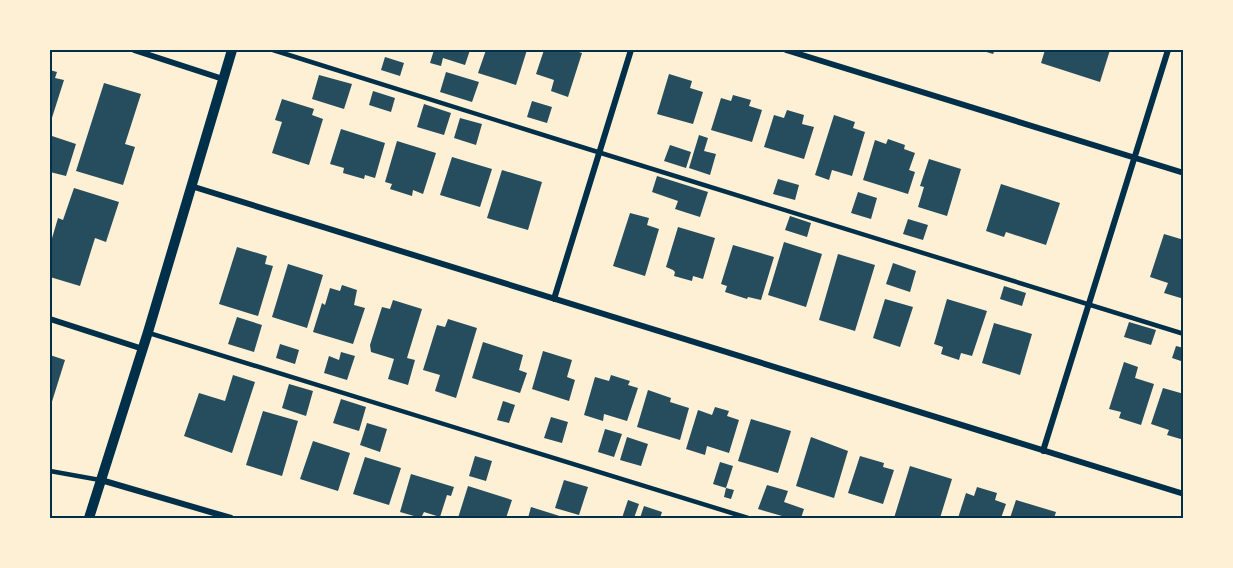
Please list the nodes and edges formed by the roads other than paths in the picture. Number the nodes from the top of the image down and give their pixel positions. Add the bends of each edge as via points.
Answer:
1 (134, 50) edge
2 (232, 50) edge
3 (273, 50) edge
4 (631, 50) edge
5 (786, 50) edge
6 (1168, 50) edge
7 (224, 79) junction
8 (600, 152) junction
9 (1134, 158) junction
10 (1184, 173) edge
11 (191, 186) junction
12 (554, 299) junction
13 (1089, 304) junction
14 (50, 319) edge
15 (148, 332) junction
16 (1184, 334) edge
17 (143, 349) junction
18 (1043, 451) junction
19 (50, 471) edge
20 (101, 480) junction
21 (1184, 494) edge
22 (89, 519) edge
23 (231, 519) edge
24 (748, 519) edge

1 - 7 street
2 - 7 street
3 - 8 lane
4 - 8 street
5 - 9 street
6 - 9 street
7 - 11 street
8 - 12 street
8 - 13 lane
9 - 10 street
9 - 13 street
11 - 12 street
11 - 15 street
12 - 18 street
13 - 16 lane
13 - 18 street
14 - 17 street
15 - 17 street
15 - 24 lane
17 - 20 street
18 - 21 street
19 - 20 lane
20 - 22 street
20 - 23 street

